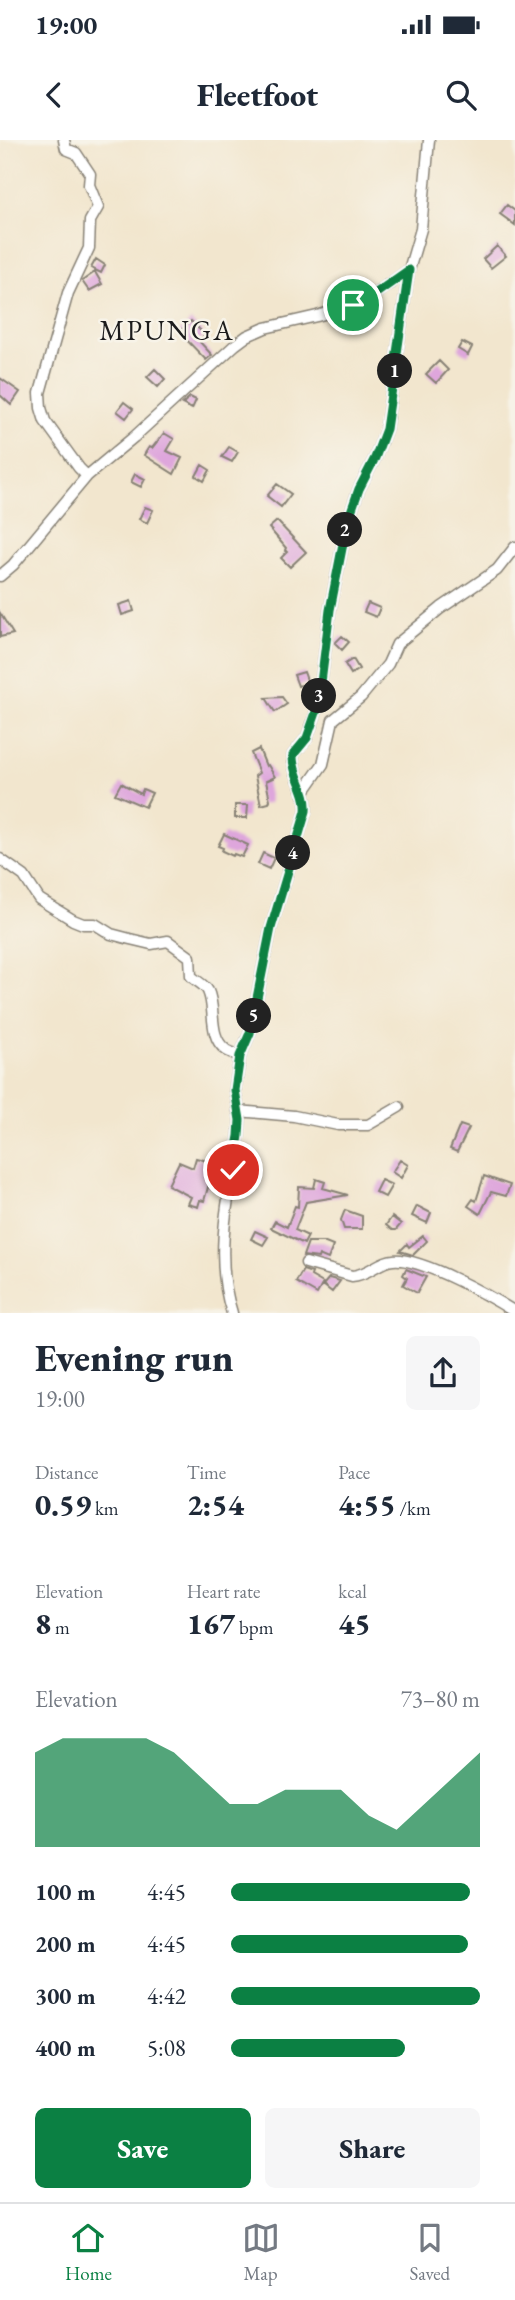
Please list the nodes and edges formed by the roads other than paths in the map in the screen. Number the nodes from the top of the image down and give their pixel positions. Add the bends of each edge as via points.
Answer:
1 (64, 140) edge
2 (429, 140) edge
3 (409, 270) junction
4 (88, 476) junction
5 (515, 547) edge
6 (0, 576) edge
7 (304, 791) junction
8 (0, 859) edge
9 (240, 1056) junction
10 (399, 1108) dead end
11 (238, 1111) junction
12 (306, 1263) dead end
13 (515, 1312) edge
14 (232, 1313) edge

1 - 4 street via 66,149 76,153 90,174 89,185 98,207 90,221 89,248 61,314 40,393 41,408 50,429
2 - 3 street via 421,229
3 - 4 street via 353,305 247,336
3 - 7 street via 386,429 347,523 318,707 307,738 293,755
4 - 6 street
5 - 7 street via 497,570 397,645 361,697 333,720 323,764
7 - 9 street via 306,811 268,939 250,1033
8 - 9 street via 24,876 39,899 73,920 130,939 168,941 190,957 191,976 207,989 219,1040 224,1049
9 - 11 street via 235,1090
10 - 11 street via 368,1125
11 - 14 street via 239,1136 223,1229
12 - 13 street via 352,1276 401,1261 434,1269

